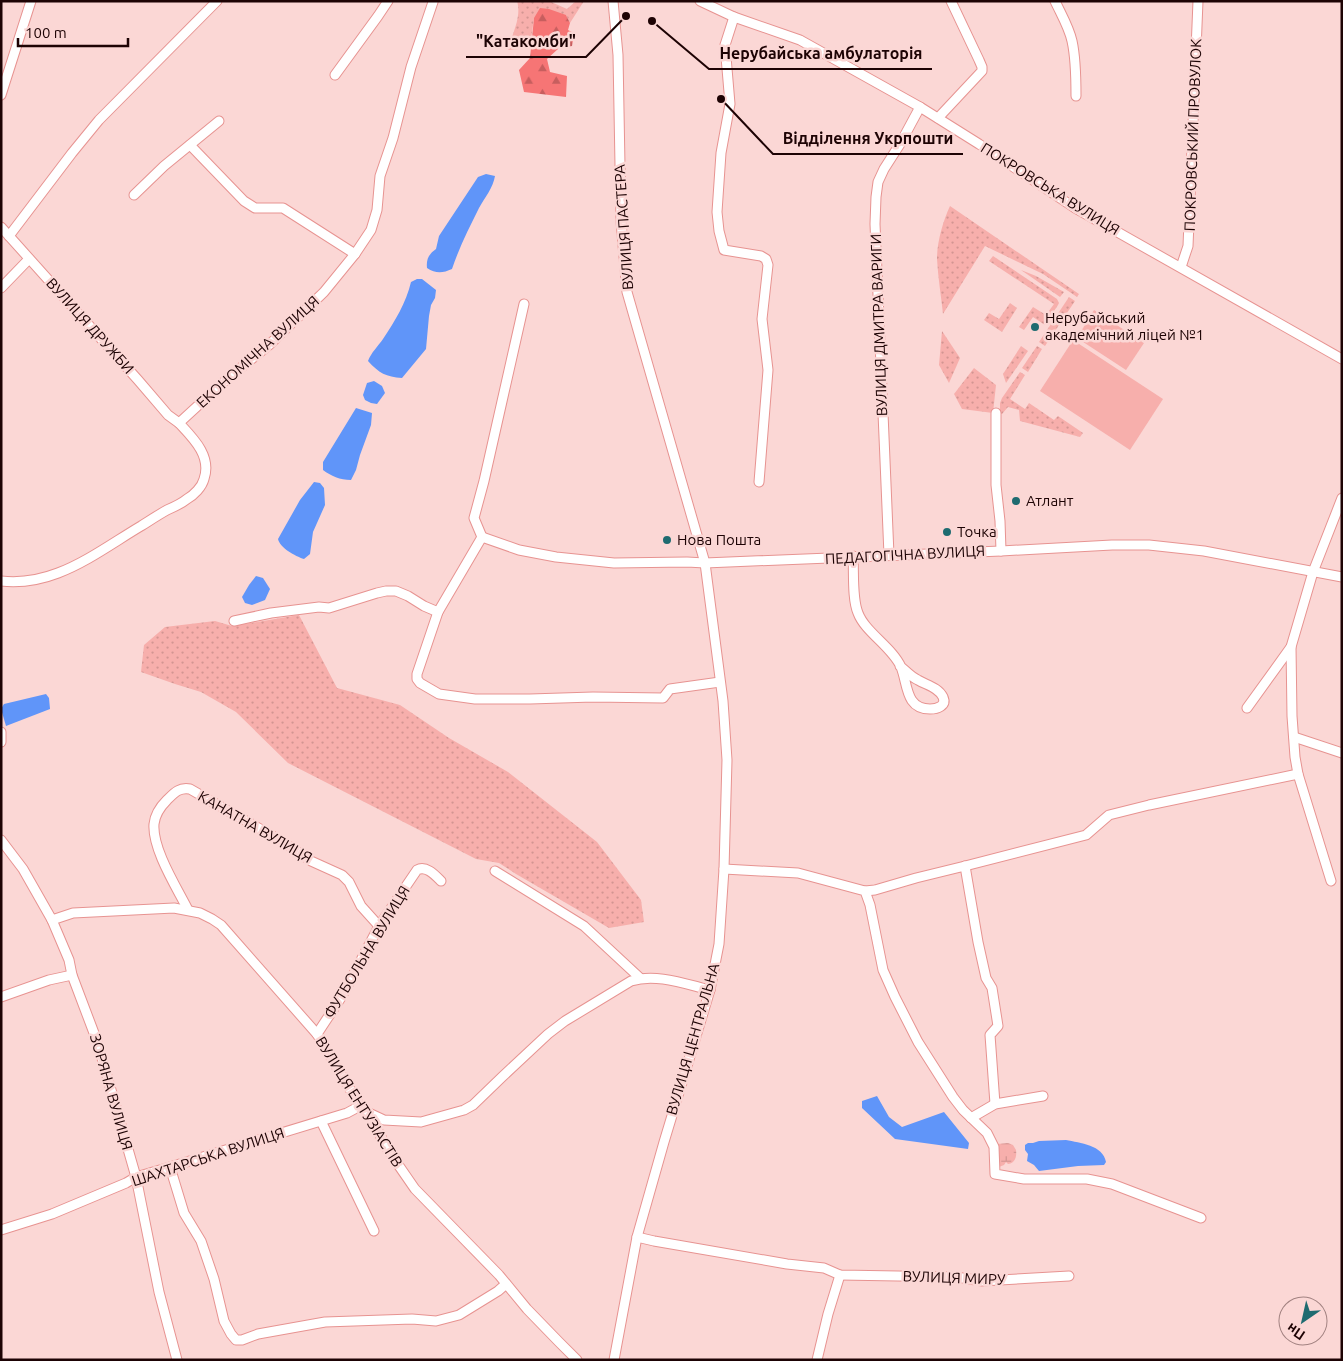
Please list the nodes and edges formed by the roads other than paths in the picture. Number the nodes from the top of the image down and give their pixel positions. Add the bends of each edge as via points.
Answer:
1 (31, 1) edge
2 (218, 1) edge
3 (388, 1) edge
4 (613, 1) edge
5 (700, 1) edge
6 (951, 1) edge
7 (1055, 1) edge
8 (1198, 1) edge
9 (433, 2) edge
10 (734, 17) junction
11 (335, 74) dead end
12 (1, 95) edge
13 (1076, 96) dead end
14 (920, 107) junction
15 (938, 118) junction
16 (219, 121) dead end
17 (190, 145) junction
18 (134, 195) dead end
19 (1, 227) edge
20 (9, 236) junction
21 (355, 254) junction
22 (29, 259) junction
23 (1181, 267) junction
24 (1, 288) edge
25 (524, 304) dead end
26 (1342, 359) edge
27 (996, 413) dead end
28 (179, 423) junction
29 (759, 482) dead end
30 (1342, 498) edge
31 (482, 537) junction
32 (1001, 551) junction
33 (889, 555) junction
34 (853, 556) junction
35 (704, 563) junction
36 (1313, 572) junction
37 (1342, 577) edge
38 (1, 581) edge
39 (438, 612) junction
40 (234, 621) dead end
41 (1291, 647) junction
42 (900, 666) junction
43 (720, 682) junction
44 (1247, 708) dead end
45 (1, 732) edge
46 (1294, 738) junction
47 (1, 742) edge
48 (1342, 753) edge
49 (1298, 774) junction
50 (1, 840) edge
51 (965, 866) junction
52 (724, 869) junction
53 (495, 871) dead end
54 (441, 881) dead end
55 (1331, 881) dead end
56 (865, 891) junction
57 (188, 910) junction
58 (52, 920) junction
59 (379, 926) junction
60 (72, 975) junction
61 (640, 978) junction
62 (710, 990) junction
63 (1, 997) edge
64 (317, 1034) junction
65 (1043, 1096) dead end
66 (995, 1104) junction
67 (360, 1106) junction
68 (369, 1114) junction
69 (971, 1118) junction
70 (321, 1121) junction
71 (170, 1168) junction
72 (136, 1177) junction
73 (1202, 1218) dead end
74 (1, 1230) edge
75 (374, 1231) dead end
76 (638, 1237) junction
77 (840, 1275) junction
78 (1069, 1276) dead end
79 (506, 1284) junction
80 (177, 1360) edge
81 (577, 1360) edge
82 (614, 1360) edge
83 (817, 1360) edge

1 - 12 street
2 - 20 street via 99,120
3 - 11 street
4 - 35 street, ВУЛИЦЯ ПАСТЕРА via 618,54 621,221 627,292
5 - 10 street, ПОКРОВСЬКА ВУЛИЦЯ
6 - 15 street via 980,60 982,71
7 - 13 street via 1072,40
8 - 23 street, ПОКРОВСЬКИЙ ПРОВУЛОК via 1188,246
9 - 21 street, ЕКОНОМІЧНА ВУЛИЦЯ via 380,176 377,210 371,230
10 - 14 street, ПОКРОВСЬКА ВУЛИЦЯ via 800,40
10 - 29 street via 725,46 730,104 721,153 716,212 724,250 761,256 768,264 762,319 768,370
14 - 15 street, ПОКРОВСЬКА ВУЛИЦЯ
14 - 33 street, ВУЛИЦЯ ДМИТРА ВАРИГИ via 884,169 876,197
15 - 23 street, ПОКРОВСЬКА ВУЛИЦЯ via 1075,208
16 - 17 street
17 - 18 street
17 - 21 street via 244,201 255,208 283,208
19 - 20 street, ВУЛИЦЯ ДРУЖБИ
20 - 22 street, ВУЛИЦЯ ДРУЖБИ
21 - 28 street, ЕКОНОМІЧНА ВУЛИЦЯ via 296,320
22 - 24 street
22 - 28 street, ВУЛИЦЯ ДРУЖБИ via 168,415
23 - 26 street, ПОКРОВСЬКА ВУЛИЦЯ
25 - 31 street via 474,518
27 - 32 street via 996,485
28 - 38 street via 201,448 205,459 204,482 187,500 82,562 57,573 29,581
30 - 36 street
31 - 35 street, ПЕДАГОГІЧНА ВУЛИЦЯ via 519,550 556,557 614,563
31 - 39 street
32 - 33 street, ПЕДАГОГІЧНА ВУЛИЦЯ
32 - 36 street, ПЕДАГОГІЧНА ВУЛИЦЯ via 1149,545 1204,551
33 - 34 street, ПЕДАГОГІЧНА ВУЛИЦЯ
34 - 35 street, ПЕДАГОГІЧНА ВУЛИЦЯ
34 - 42 street via 857,612
35 - 43 street, ВУЛИЦЯ ЦЕНТРАЛЬНА
36 - 37 street, ПЕДАГОГІЧНА ВУЛИЦЯ
36 - 41 street
39 - 40 street via 396,591 386,591 329,608 271,613
39 - 43 street via 417,679 439,694 475,699 663,698 670,689
41 - 44 street
41 - 46 street
42 - 42 street via 913,703 924,709 940,708 944,704 936,689 918,681
43 - 52 street, ВУЛИЦЯ ЦЕНТРАЛЬНА via 727,760
45 - 47 street
46 - 48 street
46 - 49 street
49 - 51 street via 1109,815 1086,835
49 - 55 street
50 - 58 street, ЗОРЯНА ВУЛИЦЯ
51 - 56 street
51 - 66 street via 978,942 986,978 992,988 998,1026 990,1035
52 - 56 street via 798,874
52 - 62 street, ВУЛИЦЯ ЦЕНТРАЛЬНА via 719,944
53 - 61 street via 584,926
54 - 59 street, ФУТБОЛЬНА ВУЛИЦЯ via 424,869 417,870
56 - 69 street via 883,970 895,997 952,1097
57 - 58 street, ВУЛИЦЯ ЕНТУЗІАСТІВ via 73,913
57 - 59 street, КАНАТНА ВУЛИЦЯ via 168,872 157,844 154,824 160,808 183,788 342,874 361,906
57 - 64 street, ВУЛИЦЯ ЕНТУЗІАСТІВ via 221,925
58 - 60 street, ЗОРЯНА ВУЛИЦЯ
59 - 64 street, ФУТБОЛЬНА ВУЛИЦЯ via 342,996
60 - 63 street
60 - 72 street, ЗОРЯНА ВУЛИЦЯ via 97,1041
61 - 62 street via 660,978
61 - 68 street via 617,988 548,1034 464,1110 421,1122 384,1120
62 - 76 street, ВУЛИЦЯ ЦЕНТРАЛЬНА
64 - 67 street, ВУЛИЦЯ ЕНТУЗІАСТІВ
65 - 66 street
66 - 69 street
67 - 68 street, ВУЛИЦЯ ЕНТУЗІАСТІВ
67 - 70 street, ШАХТАРСЬКА ВУЛИЦЯ
68 - 79 street, ВУЛИЦЯ ЕНТУЗІАСТІВ via 386,1148 415,1189
69 - 73 street via 987,1133 994,1147 995,1174 1024,1179 1087,1179 1112,1184
70 - 71 street, ШАХТАРСЬКА ВУЛИЦЯ
70 - 75 street
71 - 72 street, ШАХТАРСЬКА ВУЛИЦЯ
71 - 79 street via 184,1213 201,1241 224,1320 236,1340 325,1322 436,1321 458,1315
72 - 74 street, ШАХТАРСЬКА ВУЛИЦЯ via 52,1214
72 - 80 street, ЗОРЯНА ВУЛИЦЯ via 159,1292
76 - 77 street, ВУЛИЦЯ МИРУ via 824,1268
76 - 82 street, ВУЛИЦЯ ЦЕНТРАЛЬНА
77 - 78 street, ВУЛИЦЯ МИРУ via 956,1277 982,1282
77 - 83 street
79 - 81 street, ВУЛИЦЯ ЕНТУЗІАСТІВ

